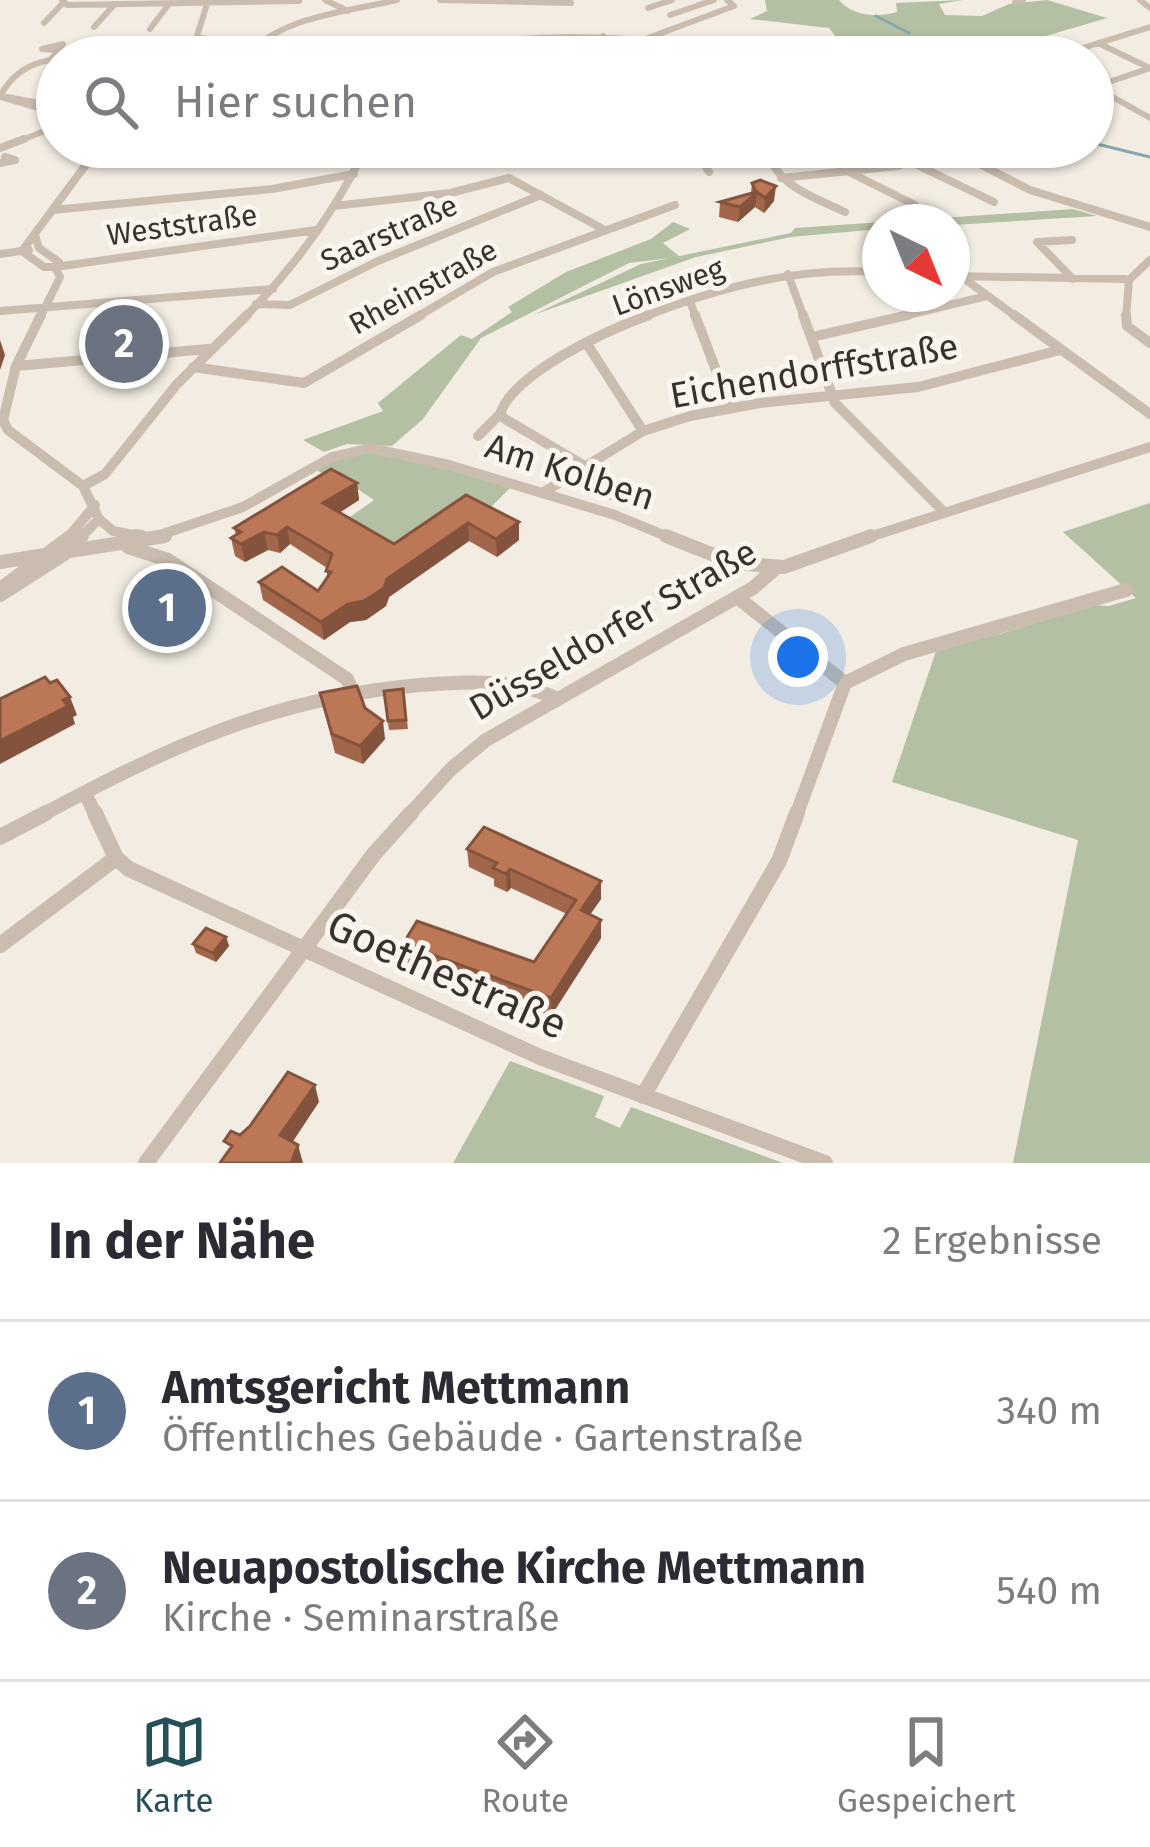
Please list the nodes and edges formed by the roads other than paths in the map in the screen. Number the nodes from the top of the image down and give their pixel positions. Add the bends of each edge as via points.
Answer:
1 (325, 0) edge
2 (397, 0) edge
3 (440, 0) edge
4 (714, 0) edge
5 (727, 0) edge
6 (1141, 0) edge
7 (299, 1) edge
8 (666, 1) edge
9 (62, 2) edge
10 (207, 2) edge
11 (571, 3) edge
12 (169, 4) junction
13 (114, 5) junction
14 (510, 5) edge
15 (648, 8) dead end
16 (1150, 8) edge
17 (349, 12) junction
18 (670, 14) dead end
19 (44, 23) dead end
20 (94, 27) dead end
21 (1147, 28) edge
22 (150, 29) dead end
23 (197, 36) edge
24 (269, 36) edge
25 (656, 36) edge
26 (1114, 37) edge
27 (1114, 53) edge
28 (36, 64) edge
29 (1147, 73) edge
30 (1114, 82) edge
31 (3, 97) edge
32 (1114, 98) edge
33 (36, 102) edge
34 (36, 107) edge
35 (1149, 117) edge
36 (36, 138) edge
37 (1, 157) edge
38 (84, 168) edge
39 (357, 168) edge
40 (707, 168) edge
41 (772, 168) edge
42 (881, 168) edge
43 (923, 168) edge
44 (984, 168) edge
45 (709, 172) dead end
46 (848, 172) junction
47 (354, 174) junction
48 (781, 178) junction
49 (541, 195) junction
50 (994, 202) dead end
51 (913, 204) edge
52 (675, 205) dead end
53 (334, 206) junction
54 (52, 211) junction
55 (845, 212) dead end
56 (1150, 227) edge
57 (603, 229) junction
58 (316, 230) junction
59 (35, 235) junction
60 (1072, 240) dead end
61 (39, 248) junction
62 (22, 251) junction
63 (0, 254) edge
64 (1150, 260) edge
65 (56, 267) junction
66 (862, 272) edge
67 (788, 274) junction
68 (970, 277) edge
69 (1072, 279) junction
70 (1125, 279) junction
71 (970, 285) edge
72 (273, 289) junction
73 (987, 296) junction
74 (691, 301) junction
75 (256, 304) junction
76 (45, 307) junction
77 (0, 310) edge
78 (812, 337) junction
79 (1150, 343) edge
80 (587, 344) junction
81 (210, 349) junction
82 (1060, 350) junction
83 (16, 365) junction
84 (193, 367) junction
85 (832, 395) junction
86 (730, 407) junction
87 (500, 414) junction
88 (1150, 414) edge
89 (4, 430) edge
90 (644, 431) junction
91 (478, 436) dead end
92 (1150, 447) edge
93 (585, 466) junction
94 (83, 485) junction
95 (544, 492) junction
96 (95, 505) junction
97 (942, 510) junction
98 (99, 519) junction
99 (159, 538) junction
100 (121, 546) junction
101 (64, 554) junction
102 (38, 558) junction
103 (168, 560) junction
104 (0, 562) edge
105 (776, 568) junction
106 (1126, 590) dead end
107 (0, 592) edge
108 (737, 597) junction
109 (844, 683) junction
110 (354, 694) junction
111 (556, 698) junction
112 (85, 793) junction
113 (0, 837) edge
114 (116, 858) junction
115 (0, 945) edge
116 (302, 951) junction
117 (643, 1096) junction
118 (146, 1163) edge
119 (825, 1163) edge

1 - 17 street
2 - 17 street
3 - 14 street
4 - 18 street
5 - 25 street via 734,6
6 - 16 street
7 - 10 street
8 - 15 street
9 - 13 street
9 - 19 street
10 - 12 street
10 - 23 street
11 - 14 street
12 - 13 street
12 - 22 street
13 - 20 street
17 - 24 street
21 - 26 street
27 - 29 street
28 - 31 street via 4,86
29 - 30 street
31 - 33 street
31 - 34 street
32 - 35 street
36 - 37 street
38 - 54 street
39 - 47 street
40 - 45 street
41 - 48 street
42 - 46 street
43 - 50 street
44 - 56 street
46 - 48 street
46 - 51 street
47 - 53 street
47 - 54 street
48 - 55 street
49 - 53 street via 509,178
49 - 57 street
49 - 75 street, Saarstraße via 290,305
52 - 57 street, Rheinstraße
53 - 58 street
54 - 59 street
57 - 84 street, Rheinstraße via 445,296 310,381
58 - 65 street, Weststraße
58 - 72 street
59 - 61 street
59 - 62 street
60 - 69 street via 1037,242
61 - 62 street
61 - 65 street
62 - 63 street
62 - 65 street
64 - 70 street
65 - 76 street via 60,277
66 - 67 street, Lönsweg
67 - 74 street, Lönsweg
67 - 78 street
68 - 69 street
69 - 70 street
70 - 79 street via 1126,324
71 - 73 street
72 - 75 street
72 - 76 street
73 - 78 street
73 - 82 street
74 - 80 street, Lönsweg
74 - 86 street
75 - 81 street
76 - 77 street
76 - 83 street
78 - 85 street
80 - 87 street, Lönsweg via 509,396
80 - 90 street
81 - 83 street
81 - 84 street
82 - 85 street, Eichendorffstraße via 918,387
82 - 88 street
83 - 89 street
84 - 94 street via 105,474
85 - 86 street, Eichendorffstraße
85 - 97 street
86 - 90 street, Eichendorffstraße
87 - 91 street, Lönsweg
87 - 93 street
89 - 94 street
90 - 93 street, Eichendorffstraße
92 - 97 street, Düsseldorfer Straße
93 - 95 street
94 - 96 street
95 - 99 street, Am Kolben via 394,451 341,453 243,507
95 - 105 street, Am Kolben via 721,559
96 - 98 street
96 - 102 street via 78,530
97 - 105 street, Düsseldorfer Straße
98 - 99 street via 117,533
98 - 101 street
99 - 100 street
99 - 103 street
100 - 101 street
100 - 103 street
101 - 102 street
101 - 107 street
102 - 104 street
102 - 107 street
103 - 110 street via 347,679
105 - 108 street, Düsseldorfer Straße
106 - 109 street via 935,641
108 - 109 street
108 - 111 street, Düsseldorfer Straße
109 - 117 street via 779,860
110 - 111 street via 455,681 527,684
110 - 112 street via 237,722
111 - 116 street, Düsseldorfer Straße via 452,769 374,854
112 - 113 street
112 - 114 street
114 - 115 street
114 - 116 street, Goethestraße
116 - 117 street, Goethestraße
116 - 118 street, Düsseldorfer Straße
117 - 119 street, Goethestraße

